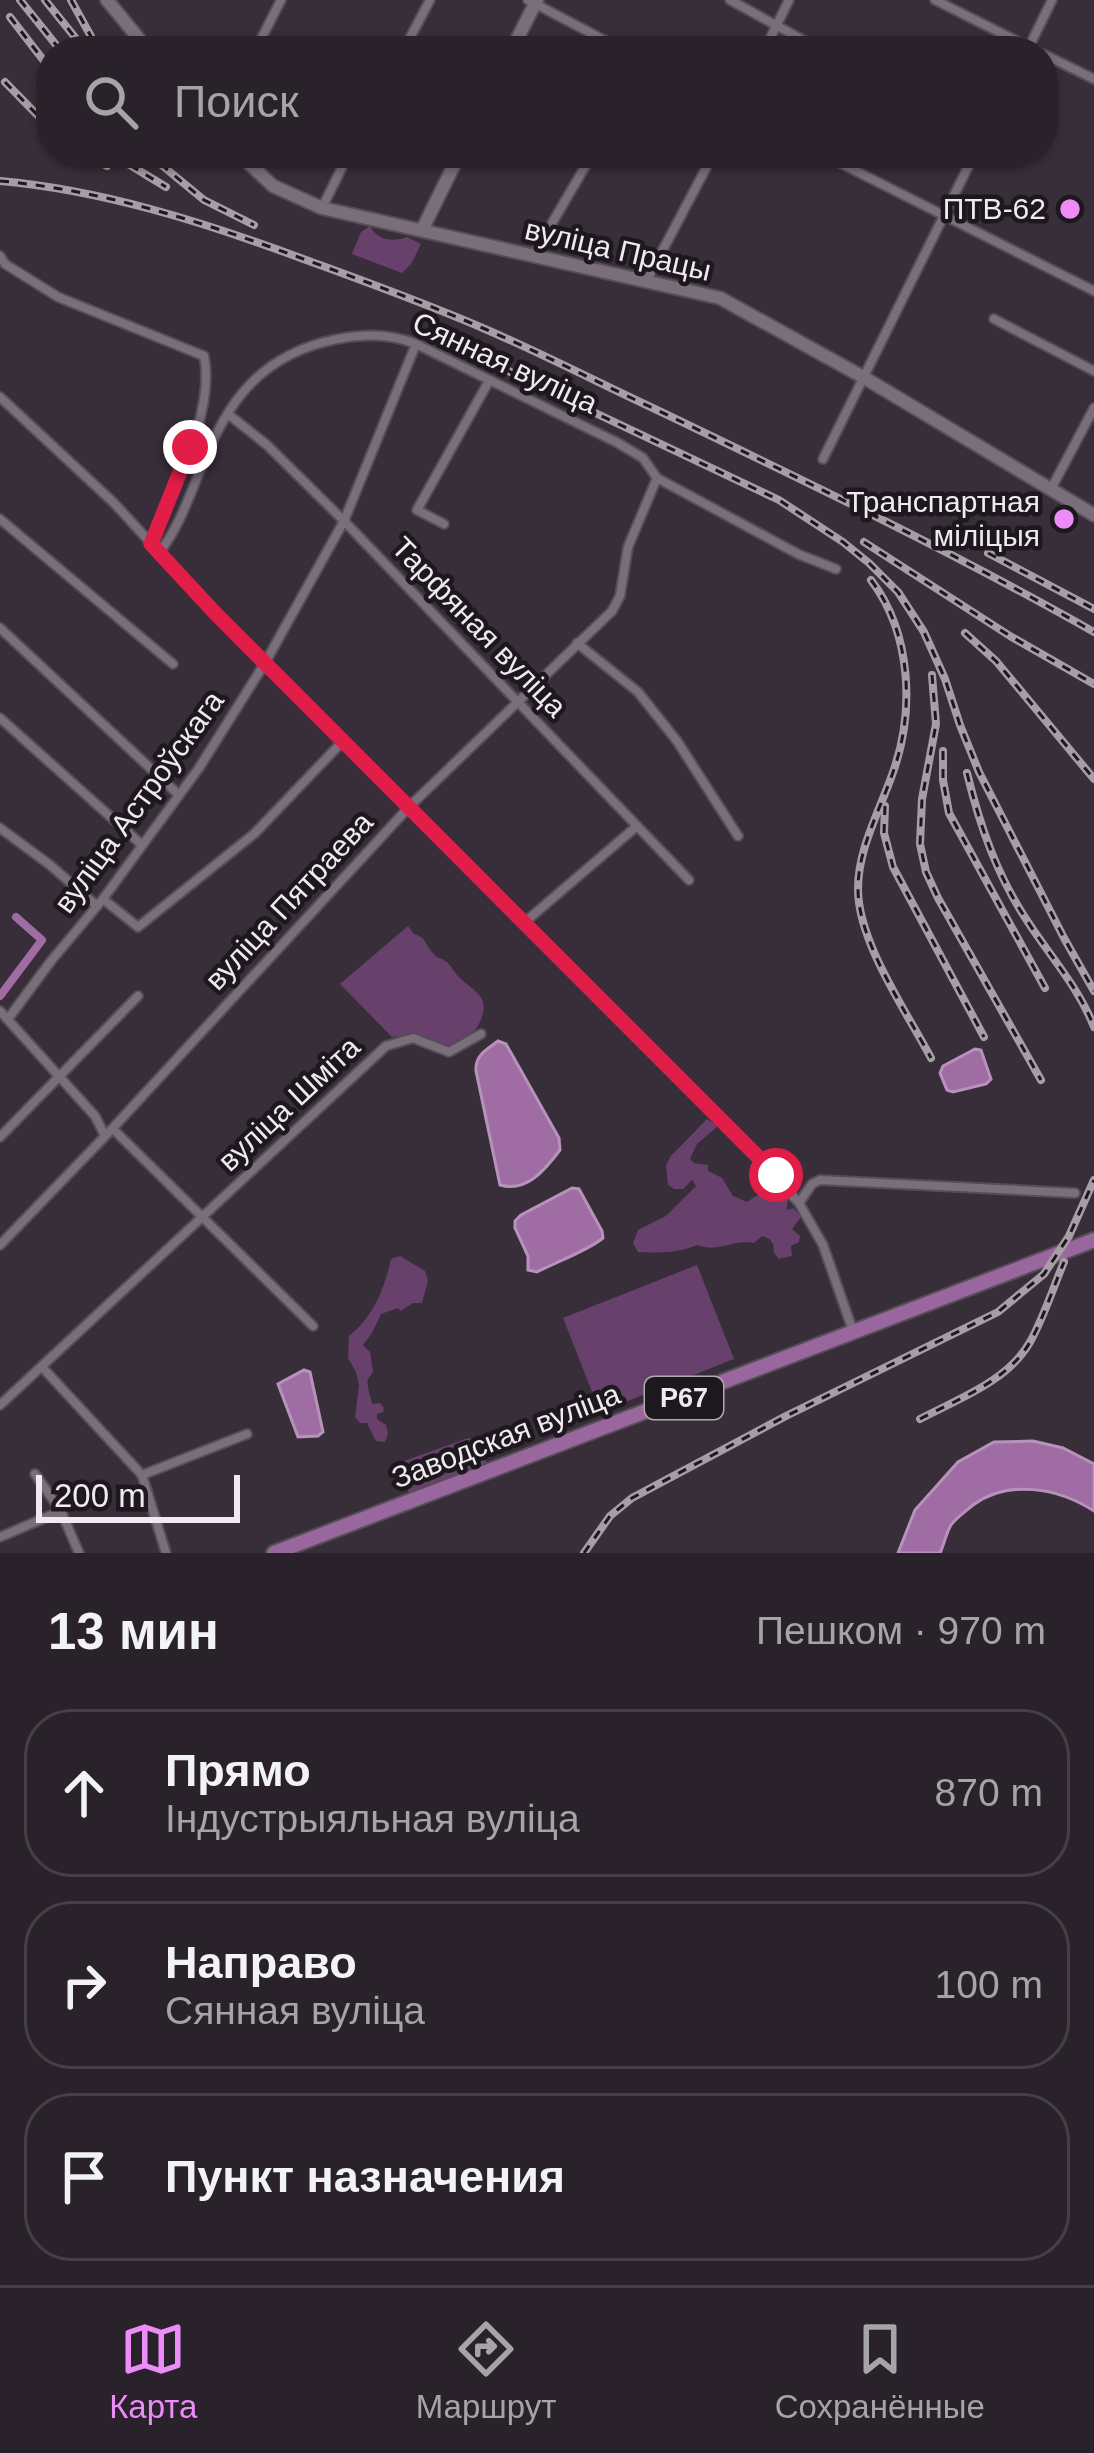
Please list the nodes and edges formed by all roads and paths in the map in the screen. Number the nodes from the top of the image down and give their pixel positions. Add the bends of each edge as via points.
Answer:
1 (106, 0) edge
2 (280, 0) edge
3 (430, 0) edge
4 (730, 0) edge
5 (789, 0) edge
6 (935, 0) edge
7 (1052, 0) edge
8 (533, 1) edge
9 (776, 26) junction
10 (136, 36) edge
11 (262, 36) edge
12 (411, 36) edge
13 (518, 36) edge
14 (597, 36) edge
15 (771, 36) edge
16 (795, 36) edge
17 (1005, 36) edge
18 (1039, 36) edge
19 (1058, 62) edge
20 (1094, 79) edge
21 (254, 168) edge
22 (342, 168) edge
23 (453, 168) edge
24 (584, 168) edge
25 (706, 168) edge
26 (849, 168) edge
27 (968, 168) edge
28 (322, 208) junction
29 (943, 217) junction
30 (422, 230) junction
31 (534, 254) junction
32 (3, 260) edge
33 (0, 279) edge
34 (647, 280) junction
35 (1094, 290) edge
36 (994, 319) dead end
37 (416, 344) junction
38 (1094, 371) edge
39 (863, 377) junction
40 (489, 381) junction
41 (0, 397) edge
42 (1094, 408) edge
43 (228, 414) junction
44 (824, 459) dead end
45 (657, 478) junction
46 (1051, 489) junction
47 (1094, 515) edge
48 (0, 519) edge
49 (344, 521) junction
50 (444, 524) dead end
51 (151, 544) junction
52 (159, 553) junction
53 (836, 569) dead end
54 (0, 628) edge
55 (577, 643) junction
56 (265, 663) junction
57 (173, 664) dead end
58 (517, 701) junction
59 (0, 718) edge
60 (343, 741) junction
61 (179, 795) junction
62 (409, 807) junction
63 (637, 826) junction
64 (0, 828) edge
65 (738, 836) dead end
66 (142, 844) junction
67 (689, 880) dead end
68 (100, 903) junction
69 (525, 922) junction
70 (138, 996) dead end
71 (4, 1015) edge
72 (481, 1034) dead end
73 (59, 1077) junction
74 (109, 1132) junction
75 (0, 1137) edge
76 (1075, 1193) dead end
77 (799, 1203) junction
78 (201, 1218) junction
79 (1094, 1240) edge
80 (0, 1245) edge
81 (313, 1326) dead end
82 (854, 1333) junction
83 (42, 1367) junction
84 (0, 1405) edge
85 (247, 1434) dead end
86 (35, 1474) dead end
87 (142, 1474) junction
88 (61, 1511) junction
89 (0, 1537) edge
90 (79, 1553) edge
91 (166, 1553) edge
92 (274, 1553) edge

1 - 10 main road
2 - 11 street
3 - 12 street
4 - 9 street
5 - 9 street
6 - 17 street
7 - 18 street
8 - 13 main road
8 - 14 street
9 - 15 street
9 - 16 street
19 - 20 street
21 - 28 main road, вуліца Працы
22 - 28 street
23 - 30 main road
24 - 31 street
25 - 34 street
26 - 29 street
27 - 29 street
28 - 30 main road, вуліца Працы
29 - 35 street
29 - 39 street
30 - 31 main road, вуліца Працы
31 - 34 main road, вуліца Працы
32 - 33 street
32 - 51 street via 58,298 204,356 205,398
34 - 39 main road, вуліца Працы via 720,298
36 - 38 street
37 - 40 street, Сянная вуліца
37 - 43 street, Сянная вуліца via 359,336 301,350 261,371
37 - 49 street, вуліца Астроўскага
39 - 44 street
39 - 46 main road, вуліца Працы
40 - 45 street, Сянная вуліца via 618,442
40 - 50 street via 417,510
41 - 51 street
42 - 46 street
43 - 49 street, Тарфяная вуліца
43 - 52 street, Сянная вуліца
45 - 53 street, Сянная вуліца
45 - 55 street, вуліца Пятраева via 628,547 620,596
46 - 47 main road, вуліца Працы
48 - 57 street
49 - 56 street, вуліца Астроўскага
49 - 58 street, Тарфяная вуліца
51 - 52 street
52 - 56 street
54 - 61 street
55 - 58 street, вуліца Пятраева
55 - 65 street via 638,692
56 - 60 street
56 - 61 street, вуліца Астроўскага
58 - 62 street, вуліца Пятраева
58 - 63 street, Тарфяная вуліца
59 - 66 street
60 - 62 street
60 - 68 street via 255,833 138,927
61 - 66 street, вуліца Астроўскага
62 - 69 street
62 - 74 street, вуліца Пятраева
63 - 67 street, Тарфяная вуліца
63 - 69 street
64 - 68 street
66 - 68 street, вуліца Астроўскага
68 - 71 street, вуліца Астроўскага
69 - 77 street
70 - 73 street
71 - 73 street
72 - 78 street, вуліца Шміта via 449,1052 413,1038 386,1046
73 - 74 street
73 - 75 street
74 - 78 street
74 - 80 street, вуліца Пятраева
76 - 77 street via 820,1180
77 - 82 street
78 - 81 street
78 - 83 street, вуліца Шміта
79 - 82 main road, Заводская вуліца / Р67
82 - 92 main road, Заводская вуліца / Р67
83 - 84 street, вуліца Шміта
83 - 87 street
85 - 87 street
86 - 88 street
87 - 91 street
88 - 89 street
88 - 90 street

